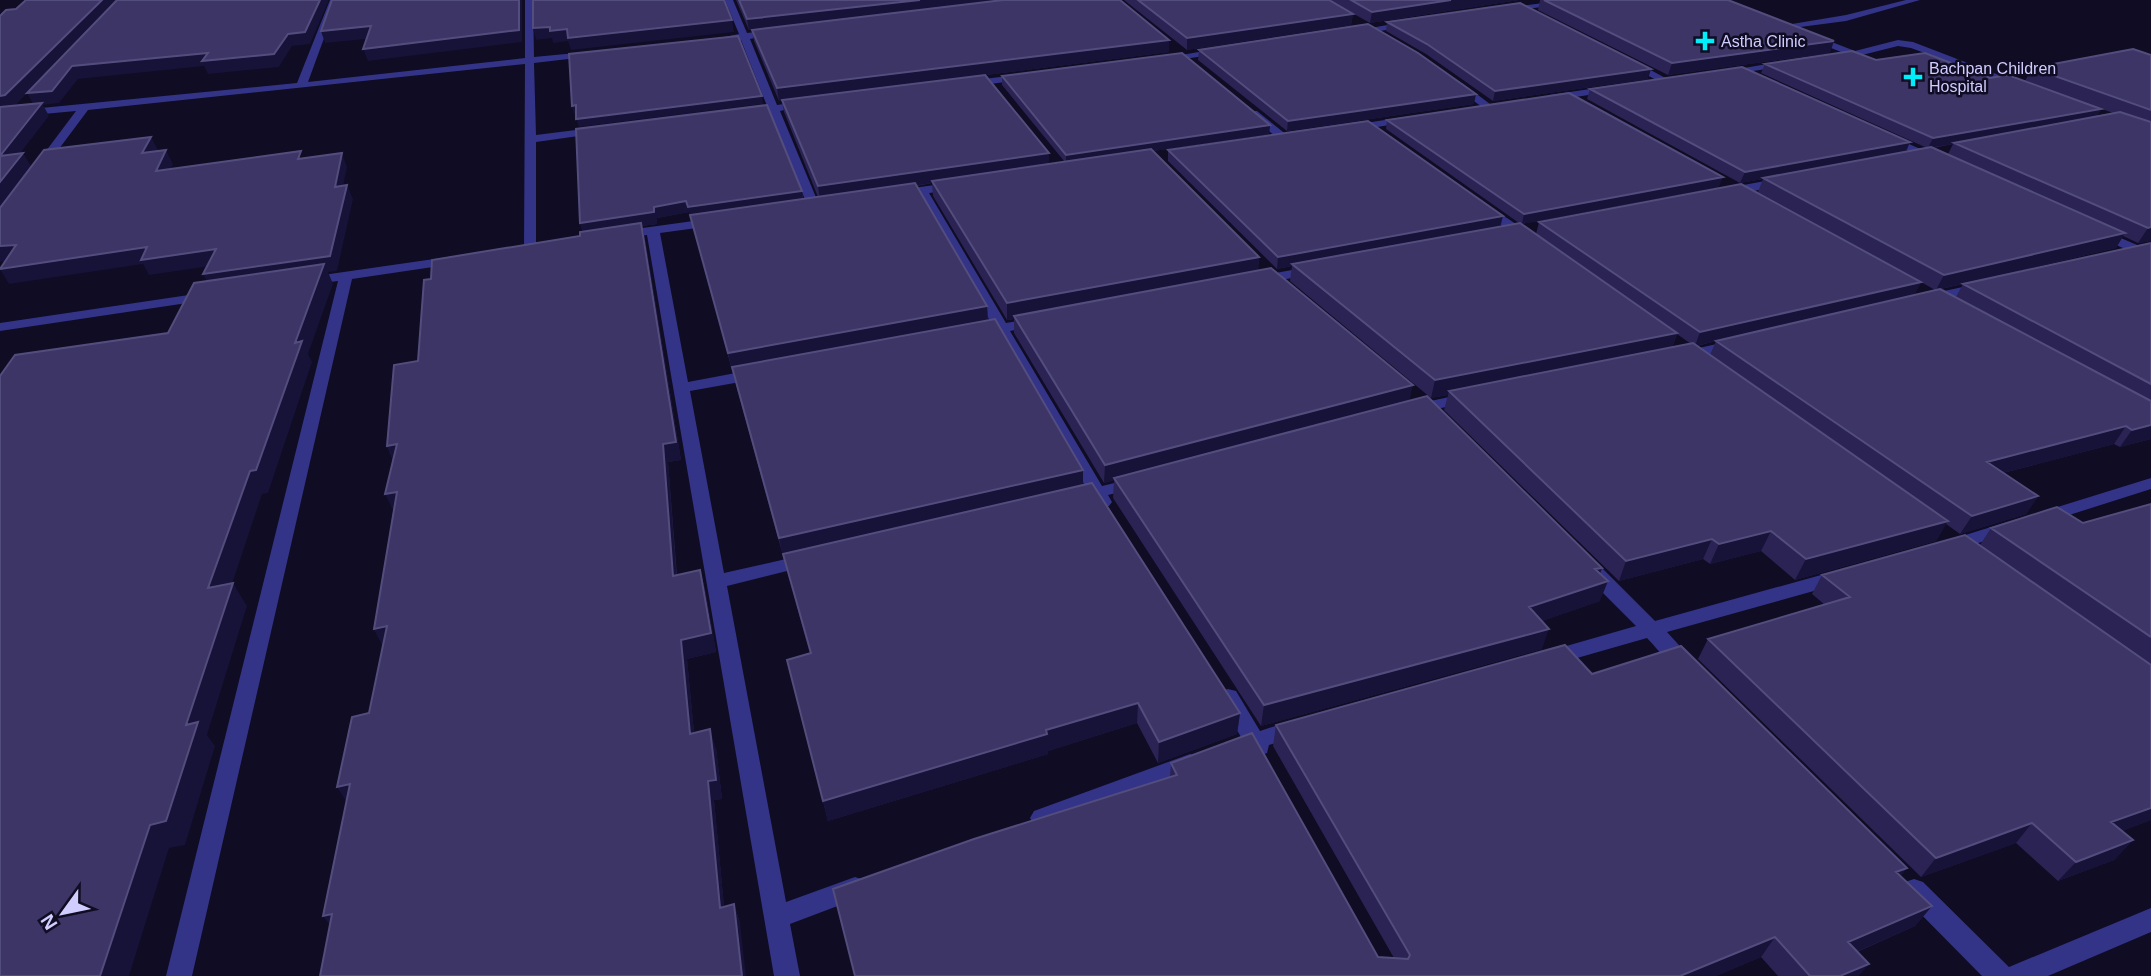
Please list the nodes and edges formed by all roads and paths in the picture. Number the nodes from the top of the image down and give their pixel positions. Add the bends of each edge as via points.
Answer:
1 (334, 0) edge
2 (729, 0) edge
3 (1507, 0) edge
4 (1593, 0) edge
5 (1916, 0) edge
6 (532, 1) edge
7 (1519, 6) junction
8 (1493, 10) edge
9 (1351, 18) edge
10 (1544, 19) edge
11 (1426, 21) edge
12 (1774, 22) edge
13 (1785, 26) junction
14 (1373, 29) junction
15 (784, 32) edge
16 (1346, 33) edge
17 (744, 36) junction
18 (704, 41) edge
19 (1392, 41) edge
20 (1174, 48) edge
21 (1238, 49) edge
22 (610, 51) edge
23 (1854, 54) junction
24 (1184, 56) junction
25 (1617, 56) edge
26 (1828, 57) edge
27 (530, 60) junction
28 (1156, 60) edge
29 (1803, 61) edge
30 (1194, 64) edge
31 (1739, 70) junction
32 (1715, 74) edge
33 (1444, 75) edge
34 (1031, 76) edge
35 (990, 81) junction
36 (1764, 82) edge
37 (963, 84) edge
38 (301, 86) junction
39 (2025, 87) edge
40 (998, 91) edge
41 (1567, 96) junction
42 (1541, 100) edge
43 (27, 103) edge
44 (814, 103) edge
45 (1244, 105) edge
46 (1489, 107) edge
47 (84, 108) junction
48 (773, 108) junction
49 (1592, 109) edge
50 (18, 112) junction
51 (733, 113) edge
52 (0, 115) edge
53 (1422, 117) edge
54 (1369, 125) junction
55 (611, 129) edge
56 (1333, 130) edge
57 (1876, 132) edge
58 (1283, 138) edge
59 (530, 139) junction
60 (1391, 140) edge
61 (1953, 150) edge
62 (1926, 155) junction
63 (1899, 160) edge
64 (1951, 166) edge
65 (1714, 176) edge
66 (30, 180) edge
67 (1792, 180) edge
68 (972, 184) edge
69 (1739, 190) junction
70 (921, 191) junction
71 (1465, 193) edge
72 (1713, 195) edge
73 (881, 197) edge
74 (1763, 203) edge
75 (800, 209) edge
76 (733, 219) edge
77 (2088, 228) edge
78 (653, 231) junction
79 (612, 237) edge
80 (545, 247) edge
81 (1540, 247) edge
82 (2146, 251) edge
83 (2110, 256) edge
84 (465, 258) edge
85 (1254, 259) edge
86 (1327, 267) edge
87 (346, 276) junction
88 (1273, 277) junction
89 (1245, 282) edge
90 (2002, 282) edge
91 (291, 284) edge
92 (222, 294) edge
93 (1928, 294) junction
94 (1293, 295) edge
95 (1907, 304) edge
96 (1958, 311) edge
97 (1055, 318) edge
98 (0, 327) edge
99 (1001, 328) junction
100 (961, 336) edge
101 (1670, 339) edge
102 (1745, 341) edge
103 (1691, 354) junction
104 (1665, 359) edge
105 (1713, 370) edge
106 (774, 371) edge
107 (681, 388) junction
108 (1407, 388) edge
109 (1480, 395) edge
110 (1427, 406) junction
111 (1401, 413) edge
112 (1447, 425) edge
113 (1150, 479) edge
114 (2151, 483) edge
115 (1098, 493) junction
116 (1058, 502) edge
117 (1112, 516) edge
118 (1935, 528) edge
119 (1963, 548) junction
120 (1931, 551) edge
121 (1574, 552) edge
122 (821, 557) edge
123 (1864, 570) edge
124 (716, 582) junction
125 (1652, 630) junction
126 (1532, 663) edge
127 (1700, 678) edge
128 (1217, 681) edge
129 (1321, 721) edge
130 (1255, 739) junction
131 (1268, 763) edge
132 (1022, 826) edge
133 (880, 879) edge
134 (1903, 880) edge
135 (777, 917) junction
136 (2151, 920) edge
137 (179, 976) edge
138 (787, 976) edge
139 (2000, 976) edge
140 (2018, 976) edge

1 - 38 street
2 - 17 street
3 - 7 street
4 - 7 street
5 - 13 street via 1846,18
6 - 27 street
7 - 8 street
7 - 10 street
9 - 14 street
11 - 14 street
12 - 13 street
13 - 23 street
14 - 16 street
14 - 19 street
15 - 17 street
17 - 18 street
17 - 48 street
20 - 24 street
21 - 24 street
22 - 27 street
23 - 26 street
23 - 39 street via 1905,43
24 - 28 street
24 - 30 street
25 - 41 street via 1672,80
27 - 38 street
27 - 59 street
29 - 31 street
31 - 32 street
31 - 36 street
33 - 46 street
34 - 35 street
35 - 37 street
35 - 40 street
38 - 47 street
41 - 42 street
41 - 49 street
43 - 50 street
44 - 48 street
45 - 58 street
47 - 50 street
47 - 66 street
48 - 51 street
48 - 75 street via 820,206
50 - 52 street
53 - 54 street
54 - 56 street
54 - 60 street
55 - 59 street
57 - 62 street
59 - 80 street via 525,250
61 - 62 street
62 - 63 street
62 - 64 street
65 - 69 street
67 - 69 street
68 - 70 street
69 - 72 street
69 - 74 street
70 - 73 street
70 - 99 street
71 - 81 street
76 - 78 street
77 - 82 street
78 - 79 street
78 - 107 street
82 - 83 street
84 - 87 street
85 - 88 street
86 - 88 street
87 - 91 street
87 - 137 street
88 - 89 street
88 - 94 street
90 - 93 street
92 - 98 street
93 - 95 street
93 - 96 street
97 - 99 street
99 - 100 street
99 - 115 street
101 - 103 street
102 - 103 street
103 - 104 street
103 - 105 street
106 - 107 street
107 - 124 street
108 - 110 street
109 - 110 street
110 - 111 street
110 - 112 street
113 - 115 street
114 - 119 street
115 - 116 street
115 - 117 street
118 - 119 street
119 - 120 street
121 - 125 street
122 - 124 street
123 - 125 street
124 - 135 street
125 - 126 street
125 - 127 street
128 - 130 street
129 - 130 street
130 - 131 street
130 - 132 street
133 - 135 street
134 - 139 street
135 - 138 street
136 - 140 street

